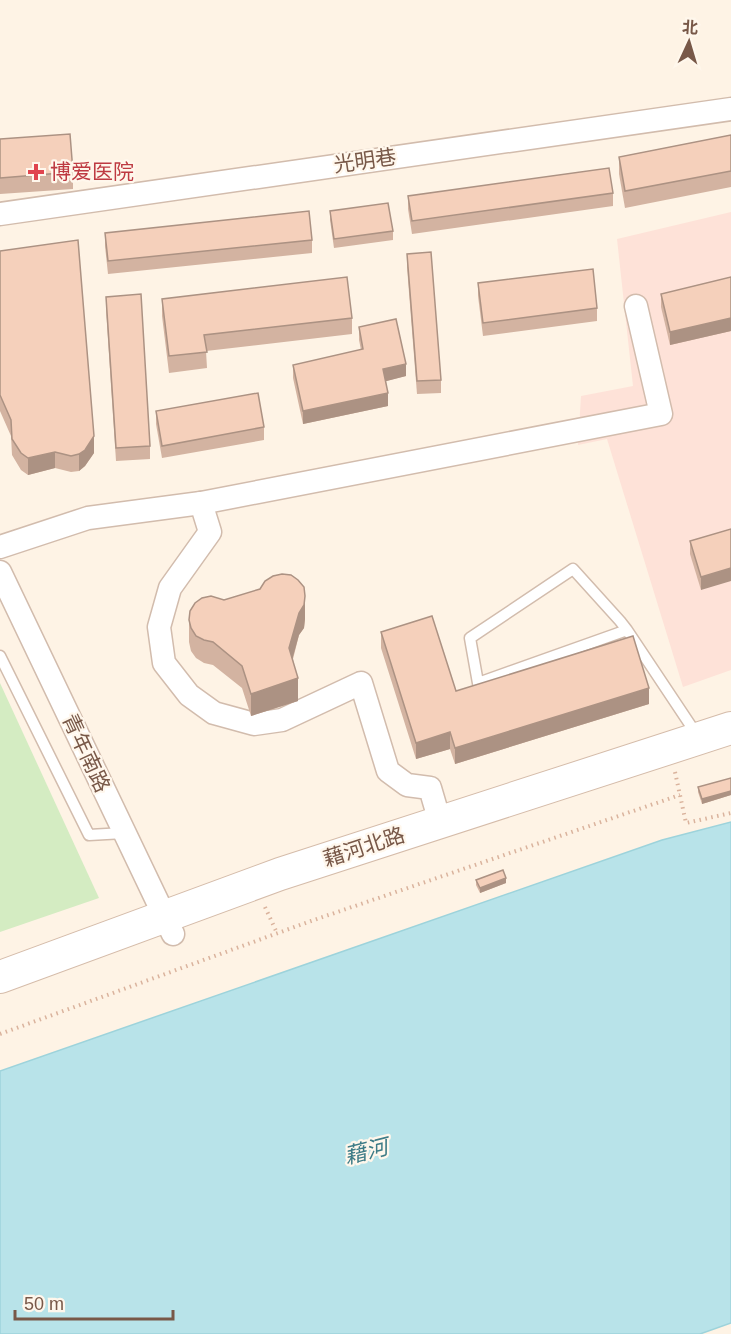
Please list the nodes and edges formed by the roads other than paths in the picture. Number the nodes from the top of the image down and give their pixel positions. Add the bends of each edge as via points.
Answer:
1 (731, 109) edge
2 (0, 214) edge
3 (636, 306) dead end
4 (201, 503) junction
5 (0, 547) edge
6 (0, 572) edge
7 (627, 630) junction
8 (0, 656) edge
9 (731, 728) edge
10 (699, 738) junction
11 (731, 749) edge
12 (440, 822) junction
13 (124, 833) junction
14 (169, 926) junction
15 (0, 977) edge
16 (0, 998) edge

1 - 2 street, 光明巷
3 - 4 street via 662,414
4 - 5 street via 88,518
4 - 12 street via 210,532 170,588 159,627 164,663 202,705 214,713 254,724 282,720 361,683 388,771 407,785 430,788
6 - 13 street, 青年南路
7 - 7 lane via 573,569 470,638 478,683
7 - 10 lane
8 - 13 lane via 89,835
9 - 10 main road, 藉河北路
10 - 12 main road, 藉河北路
11 - 14 main road, 藉河北路 via 677,781
12 - 14 main road, 藉河北路 via 280,874
13 - 14 street, 青年南路
14 - 15 main road, 藉河北路
14 - 16 main road, 藉河北路

